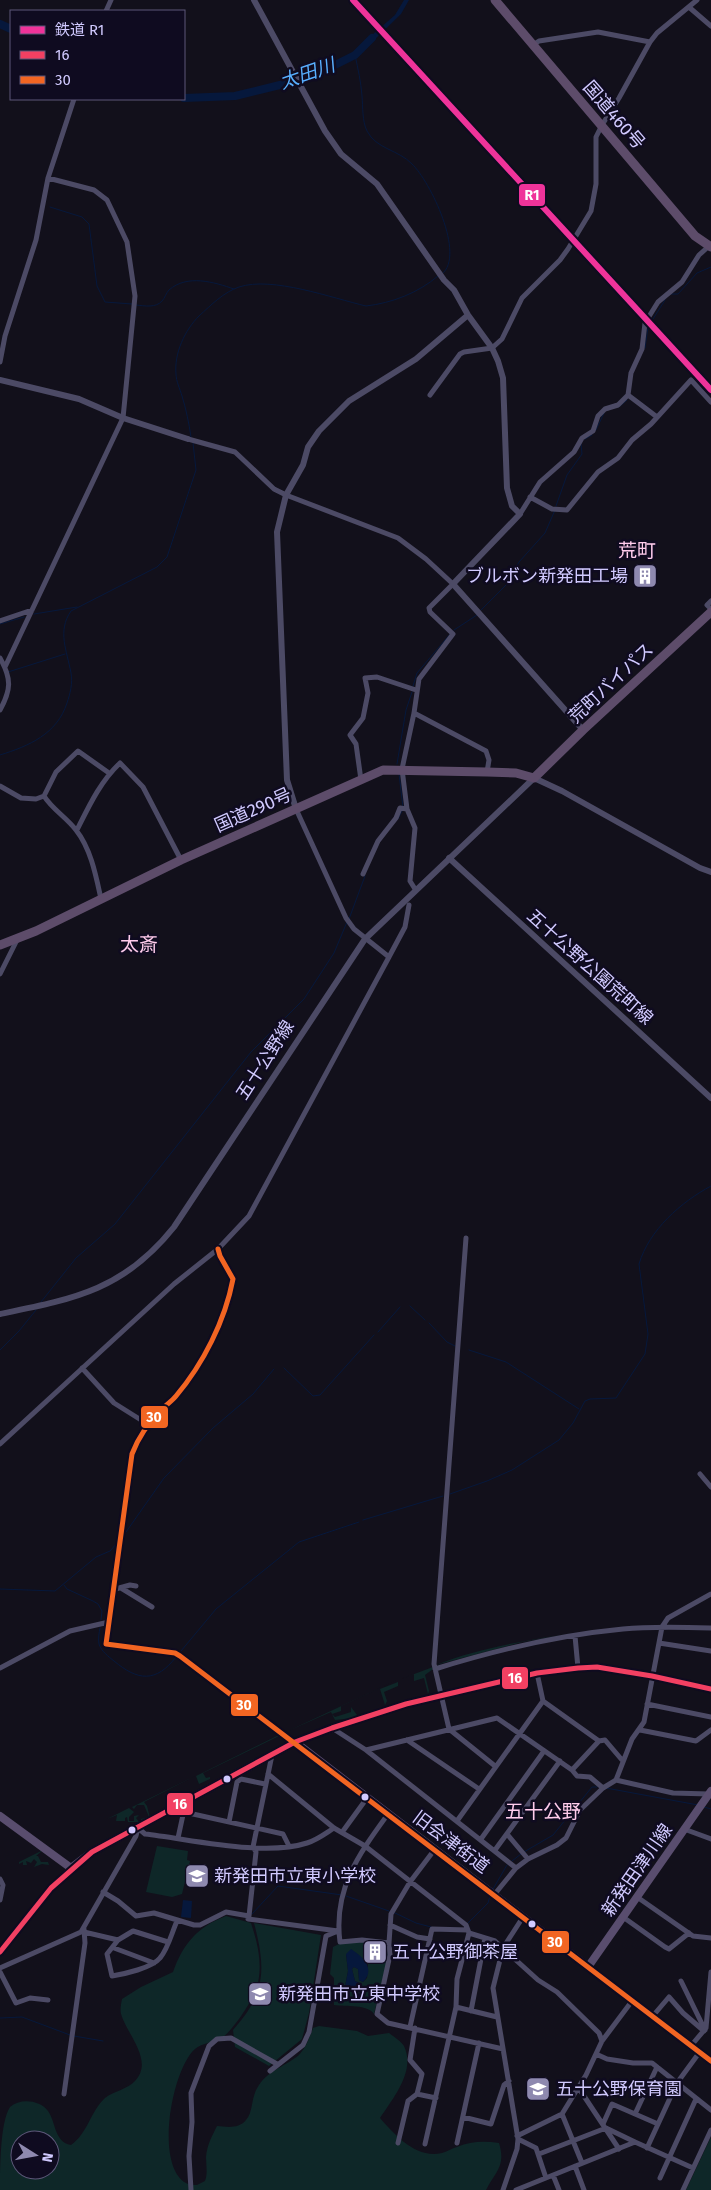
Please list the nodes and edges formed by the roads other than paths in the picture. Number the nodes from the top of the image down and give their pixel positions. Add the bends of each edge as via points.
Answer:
1 (254, 0) edge
2 (495, 0) edge
3 (697, 0) edge
4 (690, 8) junction
5 (711, 26) edge
6 (650, 42) junction
7 (533, 46) junction
8 (74, 100) edge
9 (602, 125) junction
10 (48, 178) junction
11 (710, 246) edge
12 (468, 315) junction
13 (3, 336) edge
14 (492, 348) junction
15 (0, 362) edge
16 (0, 380) edge
17 (430, 395) dead end
18 (628, 395) junction
19 (711, 402) edge
20 (657, 417) junction
21 (123, 418) junction
22 (188, 439) joint
23 (286, 495) junction
24 (530, 497) junction
25 (520, 514) junction
26 (453, 584) junction
27 (711, 601) edge
28 (32, 610) junction
29 (711, 611) edge
30 (0, 621) edge
31 (0, 658) edge
32 (5, 667) junction
33 (416, 690) junction
34 (0, 710) edge
35 (414, 713) junction
36 (583, 730) junction
37 (402, 769) junction
38 (487, 772) junction
39 (109, 773) junction
40 (534, 778) junction
41 (361, 780) junction
42 (0, 786) edge
43 (44, 796) junction
44 (296, 809) junction
45 (407, 809) junction
46 (77, 830) junction
47 (449, 858) junction
48 (181, 860) junction
49 (711, 872) edge
50 (363, 874) dead end
51 (415, 889) junction
52 (101, 899) junction
53 (408, 905) dead end
54 (18, 938) junction
55 (365, 939) junction
56 (0, 945) edge
57 (389, 957) junction
58 (0, 974) edge
59 (711, 1098) edge
60 (466, 1238) dead end
61 (218, 1249) junction
62 (0, 1314) edge
63 (82, 1368) junction
64 (149, 1425) junction
65 (0, 1444) edge
66 (700, 1474) dead end
67 (711, 1487) edge
68 (136, 1586) dead end
69 (121, 1588) junction
70 (112, 1590) junction
71 (711, 1594) edge
72 (152, 1607) dead end
73 (109, 1622) junction
74 (662, 1627) junction
75 (711, 1628) edge
76 (575, 1636) junction
77 (659, 1643) junction
78 (711, 1651) edge
79 (0, 1668) edge
80 (578, 1668) junction
81 (435, 1669) junction
82 (537, 1674) junction
83 (652, 1676) junction
84 (711, 1689) edge
85 (440, 1696) junction
86 (543, 1701) junction
87 (647, 1704) junction
88 (711, 1717) edge
89 (332, 1728) junction
90 (449, 1729) junction
91 (640, 1730) junction
92 (711, 1730) edge
93 (519, 1733) junction
94 (407, 1740) junction
95 (599, 1741) junction
96 (295, 1742) junction
97 (366, 1750) junction
98 (544, 1751) junction
99 (272, 1755) junction
100 (622, 1760) junction
101 (560, 1761) junction
102 (495, 1766) junction
103 (572, 1770) junction
104 (240, 1772) junction
105 (268, 1774) junction
106 (616, 1780) junction
107 (237, 1782) junction
108 (265, 1784) junction
109 (603, 1788) junction
110 (479, 1789) junction
111 (710, 1792) edge
112 (367, 1798) junction
113 (186, 1801) junction
114 (184, 1812) junction
115 (388, 1814) junction
116 (0, 1816) edge
117 (457, 1821) junction
118 (229, 1822) junction
119 (138, 1828) junction
120 (256, 1828) junction
121 (334, 1828) junction
122 (684, 1829) junction
123 (343, 1831) junction
124 (507, 1834) junction
125 (178, 1838) junction
126 (481, 1839) junction
127 (711, 1839) edge
128 (253, 1846) junction
129 (289, 1846) junction
130 (365, 1846) junction
131 (435, 1850) junction
132 (494, 1850) junction
133 (528, 1859) junction
134 (71, 1868) junction
135 (516, 1868) junction
136 (0, 1879) edge
137 (410, 1882) junction
138 (103, 1892) junction
139 (494, 1895) junction
140 (637, 1897) junction
141 (0, 1900) edge
142 (249, 1916) junction
143 (522, 1917) junction
144 (623, 1917) junction
145 (177, 1921) junction
146 (390, 1925) junction
147 (84, 1930) junction
148 (338, 1931) junction
149 (469, 1932) junction
150 (689, 1933) junction
151 (485, 1938) junction
152 (711, 1938) edge
153 (430, 1939) junction
154 (118, 1940) junction
155 (168, 1942) junction
156 (389, 1944) junction
157 (114, 1948) junction
158 (503, 1948) junction
159 (1, 1949) edge
160 (154, 1963) junction
161 (588, 1967) junction
162 (0, 1968) edge
163 (0, 1972) edge
164 (711, 1972) edge
165 (681, 1981) dead end
166 (48, 2000) dead end
167 (632, 2002) junction
168 (456, 2007) junction
169 (471, 2010) junction
170 (498, 2017) junction
171 (652, 2017) junction
172 (413, 2028) junction
173 (704, 2030) junction
174 (450, 2036) junction
175 (602, 2041) junction
176 (479, 2043) junction
177 (690, 2046) junction
178 (503, 2049) junction
179 (698, 2053) junction
180 (596, 2054) junction
181 (711, 2061) edge
182 (277, 2064) junction
183 (657, 2067) junction
184 (270, 2071) dead end
185 (509, 2081) junction
186 (677, 2083) junction
187 (578, 2087) junction
188 (64, 2094) dead end
189 (417, 2094) junction
190 (436, 2098) junction
191 (696, 2099) junction
192 (711, 2110) edge
193 (562, 2114) junction
194 (635, 2114) junction
195 (463, 2117) junction
196 (658, 2124) junction
197 (604, 2126) junction
198 (711, 2130) edge
199 (517, 2137) junction
200 (573, 2140) junction
201 (635, 2142) junction
202 (398, 2143) dead end
203 (457, 2143) dead end
204 (425, 2144) dead end
205 (647, 2148) junction
206 (619, 2149) junction
207 (539, 2154) junction
208 (669, 2157) junction
209 (582, 2164) junction
210 (575, 2166) junction
211 (693, 2168) junction
212 (553, 2175) junction
213 (546, 2178) junction
214 (660, 2178) dead end
215 (532, 2184) junction
216 (192, 2190) edge
217 (503, 2190) edge
218 (516, 2190) edge
219 (534, 2190) edge
220 (559, 2190) edge
221 (584, 2190) edge
222 (683, 2190) edge

1 - 12 street via 338,150 377,184 454,290
2 - 7 highway, 国道460号
3 - 4 street
4 - 5 street
4 - 6 street
6 - 7 street via 598,32 540,41
6 - 9 street
7 - 9 highway, 国道460号
8 - 10 street
9 - 11 highway, 国道460号 via 696,236
9 - 14 street via 596,137 596,184 591,211 560,260 522,298 502,339
10 - 13 street via 36,240
10 - 21 street via 94,190 107,200 127,242 135,296
11 - 18 street via 682,282 658,302 645,323 642,349 631,374
12 - 14 street
12 - 23 street via 416,359 349,401 308,446 303,465
13 - 15 street
14 - 17 street via 460,354
14 - 25 street via 503,378 506,488 512,506
16 - 21 street via 79,399
18 - 20 street
18 - 24 street via 598,416 593,431 582,438 578,447 540,482
19 - 20 street via 691,380
20 - 24 street via 618,458 598,472 567,510 552,509
21 - 22 street
21 - 28 street
22 - 23 street via 235,452 274,489
23 - 26 street via 398,538
23 - 44 street via 277,542 287,780
24 - 25 street
25 - 26 street
26 - 33 street via 429,608 453,634 426,667
26 - 36 street
27 - 29 street via 707,605
28 - 30 street
28 - 32 street
29 - 36 highway, 荒町バイパス
31 - 32 street
32 - 34 street via 9,677 8,695
33 - 35 street
33 - 41 street via 377,677 365,678 368,694 363,718 350,735 356,744
35 - 37 street
35 - 38 street via 486,751 489,760
36 - 40 highway, 荒町バイパス
37 - 38 highway, 国道290号
37 - 41 highway, 国道290号 via 383,770
37 - 45 street
38 - 40 highway, 国道290号
39 - 43 street via 78,751 56,772
39 - 46 street
39 - 48 street via 120,763 140,783
40 - 47 street, 五十公野線
40 - 49 street
41 - 44 highway, 国道290号
42 - 43 street via 21,798
43 - 46 street
44 - 48 highway, 国道290号
44 - 55 street via 346,918
45 - 50 street via 400,808 378,840
45 - 51 street via 415,828 410,881
46 - 52 street via 87,848
47 - 51 street, 五十公野線
47 - 59 street, 五十公野公園荒町線
48 - 52 highway, 国道290号
51 - 55 street, 五十公野線
52 - 54 highway, 国道290号
53 - 57 street via 404,927
54 - 56 highway, 国道290号
54 - 58 street
55 - 57 street
55 - 62 street, 五十公野線 via 174,1227 155,1249 129,1272 91,1292
57 - 61 street via 252,1210
60 - 81 street
61 - 63 street via 174,1284
61 - 64 street via 233,1279 223,1312 195,1372
63 - 64 street via 114,1403
63 - 65 street
64 - 70 street via 132,1454 122,1543
66 - 67 street
68 - 69 street
69 - 70 street
69 - 72 street
70 - 73 street
71 - 74 street via 668,1618
73 - 79 street via 70,1631
73 - 96 street via 106,1644 180,1656
74 - 75 street
74 - 76 street
74 - 77 street
76 - 80 street
76 - 81 street via 520,1645
77 - 78 street
77 - 83 street
80 - 82 street
80 - 83 street via 597,1667
81 - 85 street
82 - 85 street
82 - 86 street
83 - 84 street
83 - 87 street
85 - 89 street
85 - 90 street
86 - 93 street
86 - 95 street
87 - 88 street
87 - 91 street
89 - 96 street
89 - 97 street
90 - 93 street via 497,1718
90 - 94 street
90 - 102 street
91 - 92 street via 696,1741
91 - 100 street
93 - 98 street
93 - 102 street
94 - 97 street
94 - 110 street
95 - 100 street via 605,1740
95 - 103 street
96 - 99 main road
96 - 112 main road, 旧会津街道
97 - 117 street
98 - 101 street
98 - 126 street
99 - 104 main road
99 - 105 street
100 - 106 street via 623,1766
101 - 103 street
101 - 124 street
102 - 110 street
103 - 109 street via 577,1776 590,1777
104 - 107 street
104 - 113 main road
105 - 108 street
105 - 121 street
106 - 109 street
106 - 111 street via 673,1793
107 - 108 street via 241,1779
107 - 118 street
108 - 120 street
109 - 133 street via 580,1810 566,1838
110 - 117 street
111 - 122 main road, 新発田津川線
112 - 115 main road, 旧会津街道
112 - 123 street
113 - 114 street
113 - 119 main road
114 - 118 street
114 - 125 street
115 - 130 street
115 - 131 main road, 旧会津街道
116 - 134 main road
117 - 126 street
118 - 120 street
119 - 125 street via 145,1834
119 - 134 main road via 92,1852
119 - 138 street
120 - 128 street
120 - 129 street via 283,1834
121 - 123 street
121 - 129 street via 308,1843
122 - 127 street
122 - 140 main road, 新発田津川線
123 - 130 street
124 - 132 street
124 - 133 street
125 - 128 street via 223,1846
126 - 132 street
128 - 129 street
128 - 142 street via 256,1852
130 - 137 street
130 - 148 street via 342,1890
131 - 137 street
131 - 139 main road, 旧会津街道
132 - 135 street
133 - 135 street
134 - 159 street
135 - 139 street
136 - 141 street via 3,1885
137 - 146 street via 391,1914
137 - 149 street via 466,1925
138 - 145 street via 136,1916 154,1913
138 - 147 street
139 - 143 main road, 旧会津街道
140 - 144 main road, 新発田津川線
140 - 150 street
142 - 145 street via 226,1912 200,1925
142 - 148 street via 248,1919
143 - 158 street
143 - 161 main road, 旧会津街道
144 - 150 street via 664,1948 669,1949
144 - 161 main road, 新発田津川線
145 - 155 street
146 - 153 street
146 - 156 street
147 - 154 street
147 - 162 street
147 - 188 street via 85,1943
148 - 156 street via 340,1942 362,1940
148 - 182 street via 326,1936 309,2032 303,2045
149 - 151 street
149 - 153 street via 432,1929
149 - 168 street via 458,1979
150 - 152 street
151 - 158 street
151 - 169 street
153 - 172 street
154 - 155 street via 133,1931
154 - 157 street
155 - 160 street
156 - 172 street via 390,1956 376,2014 388,2023
157 - 160 street
157 - 160 street via 108,1954 112,1976
158 - 170 street via 493,1988
158 - 175 street via 538,1980 557,1992 599,2033
161 - 167 main road
163 - 166 street via 16,2003 30,1998
164 - 173 street
165 - 173 street
167 - 171 main road
167 - 175 street
168 - 169 street
168 - 174 street
169 - 170 street
170 - 178 street
171 - 173 street via 669,1997
171 - 177 main road
172 - 174 street
172 - 189 street via 410,2060 422,2074
173 - 177 street
174 - 176 street
174 - 190 street
175 - 180 street
176 - 178 street
176 - 195 street
177 - 179 main road
178 - 185 street
179 - 181 main road
179 - 186 street
180 - 183 street via 633,2064 652,2063
180 - 187 street
182 - 184 street
182 - 216 street via 231,2038 217,2039 209,2046 191,2093 192,2122 188,2142
183 - 186 street
183 - 194 street
185 - 195 street via 504,2086 490,2124
185 - 199 street
186 - 191 street
186 - 196 street
187 - 193 street
187 - 197 street
189 - 190 street
189 - 202 street via 408,2101
190 - 204 street
191 - 192 street
191 - 208 street
193 - 199 street
193 - 200 street
194 - 196 street
194 - 197 street via 612,2104
195 - 203 street
196 - 205 street
197 - 200 street
197 - 201 street
197 - 206 street
198 - 211 street
199 - 207 street via 536,2148
199 - 217 street via 517,2149
200 - 207 street
200 - 209 street
201 - 205 street
201 - 206 street
205 - 208 street
206 - 209 street
207 - 213 street
208 - 211 street
208 - 214 street
209 - 210 street
210 - 212 street
210 - 221 street
211 - 222 street
212 - 213 street
212 - 220 street
213 - 215 street
215 - 218 street
215 - 219 street

